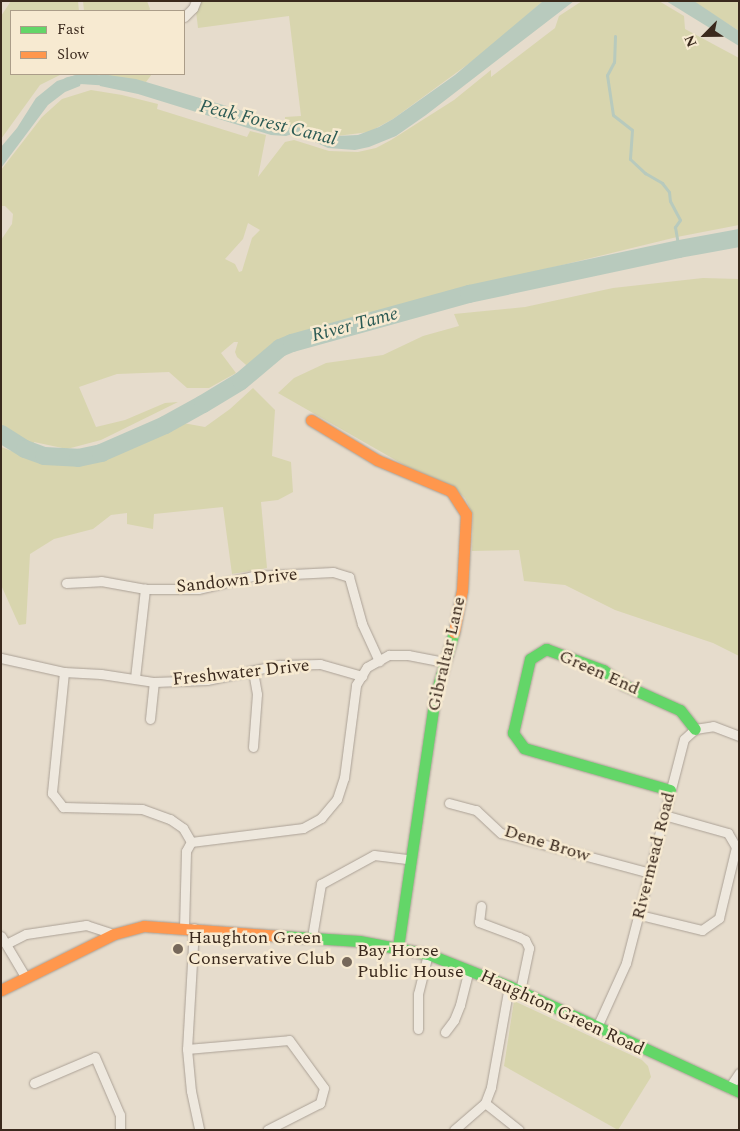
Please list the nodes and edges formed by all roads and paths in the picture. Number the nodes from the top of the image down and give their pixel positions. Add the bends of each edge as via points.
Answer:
1 (196, 1) edge
2 (185, 16) edge
3 (311, 420) dead end
4 (66, 583) dead end
5 (145, 589) junction
6 (1, 658) edge
7 (379, 661) junction
8 (445, 662) junction
9 (64, 672) junction
10 (253, 672) junction
11 (362, 676) junction
12 (135, 678) junction
13 (154, 682) junction
14 (150, 719) dead end
15 (695, 729) junction
16 (739, 736) edge
17 (252, 747) dead end
18 (670, 790) junction
19 (449, 804) dead end
20 (664, 815) junction
21 (191, 842) junction
22 (410, 859) junction
23 (650, 873) junction
24 (481, 906) dead end
25 (640, 914) junction
26 (189, 928) junction
27 (114, 934) junction
28 (312, 937) junction
29 (4, 940) edge
30 (398, 946) junction
31 (428, 954) junction
32 (469, 970) junction
33 (26, 978) junction
34 (514, 988) junction
35 (1, 990) edge
36 (597, 1027) junction
37 (418, 1029) dead end
38 (445, 1032) dead end
39 (187, 1049) junction
40 (739, 1073) edge
41 (34, 1083) dead end
42 (734, 1090) edge
43 (485, 1103) junction
44 (120, 1130) edge
45 (199, 1130) edge
46 (267, 1130) edge
47 (454, 1130) edge
48 (519, 1130) edge

1 - 2 street
3 - 8 street, Gibraltar Lane via 377,460 451,491 466,514 458,619
4 - 5 street, Sandown Drive via 101,581
5 - 7 street, Sandown Drive via 198,589 253,576 332,572 349,577 362,624
5 - 12 street
6 - 9 street, Freshwater Drive
7 - 8 street via 389,655 408,655
7 - 11 street via 367,667
8 - 22 street, Gibraltar Lane via 436,696
9 - 12 street, Freshwater Drive
9 - 21 street via 52,793 62,807 142,809 170,819 183,828
10 - 11 street, Freshwater Drive via 279,665 320,664
10 - 13 street, Freshwater Drive via 207,680
10 - 17 street via 257,694
11 - 21 street via 356,685 344,778 337,799 321,818 303,828
12 - 13 street, Freshwater Drive
13 - 14 street
15 - 16 street via 713,726
15 - 18 street, Rivermead Road via 684,739
15 - 18 street, Green End via 680,710 624,685 603,670 546,649 530,659 513,734 524,748
18 - 20 street, Rivermead Road
19 - 23 street, Dene Brow via 476,810 501,833
20 - 23 street, Rivermead Road
20 - 25 street via 728,833 736,847 724,900 719,918 702,930
21 - 26 street via 186,851
22 - 28 street via 374,855 321,884
22 - 30 street, Gibraltar Lane
23 - 25 street, Rivermead Road
24 - 34 street via 479,922 526,940 529,948
25 - 36 street, Rivermead Road via 626,963
26 - 27 street, Haughton Green Road via 144,926
26 - 28 street, Haughton Green Road
26 - 39 street
27 - 29 street via 86,925
27 - 33 street, Haughton Green Road
28 - 30 street, Haughton Green Road
29 - 33 street
30 - 31 street, Haughton Green Road
31 - 32 street, Haughton Green Road
31 - 37 street via 418,994
32 - 34 street, Haughton Green Road
32 - 38 street via 460,1005
33 - 35 street, Haughton Green Road
34 - 36 street, Haughton Green Road
34 - 43 street
36 - 42 street, Haughton Green Road
39 - 45 street
39 - 46 street via 288,1040 324,1088 320,1103
40 - 42 street
41 - 44 street via 95,1057 120,1115
43 - 47 street
43 - 48 street

